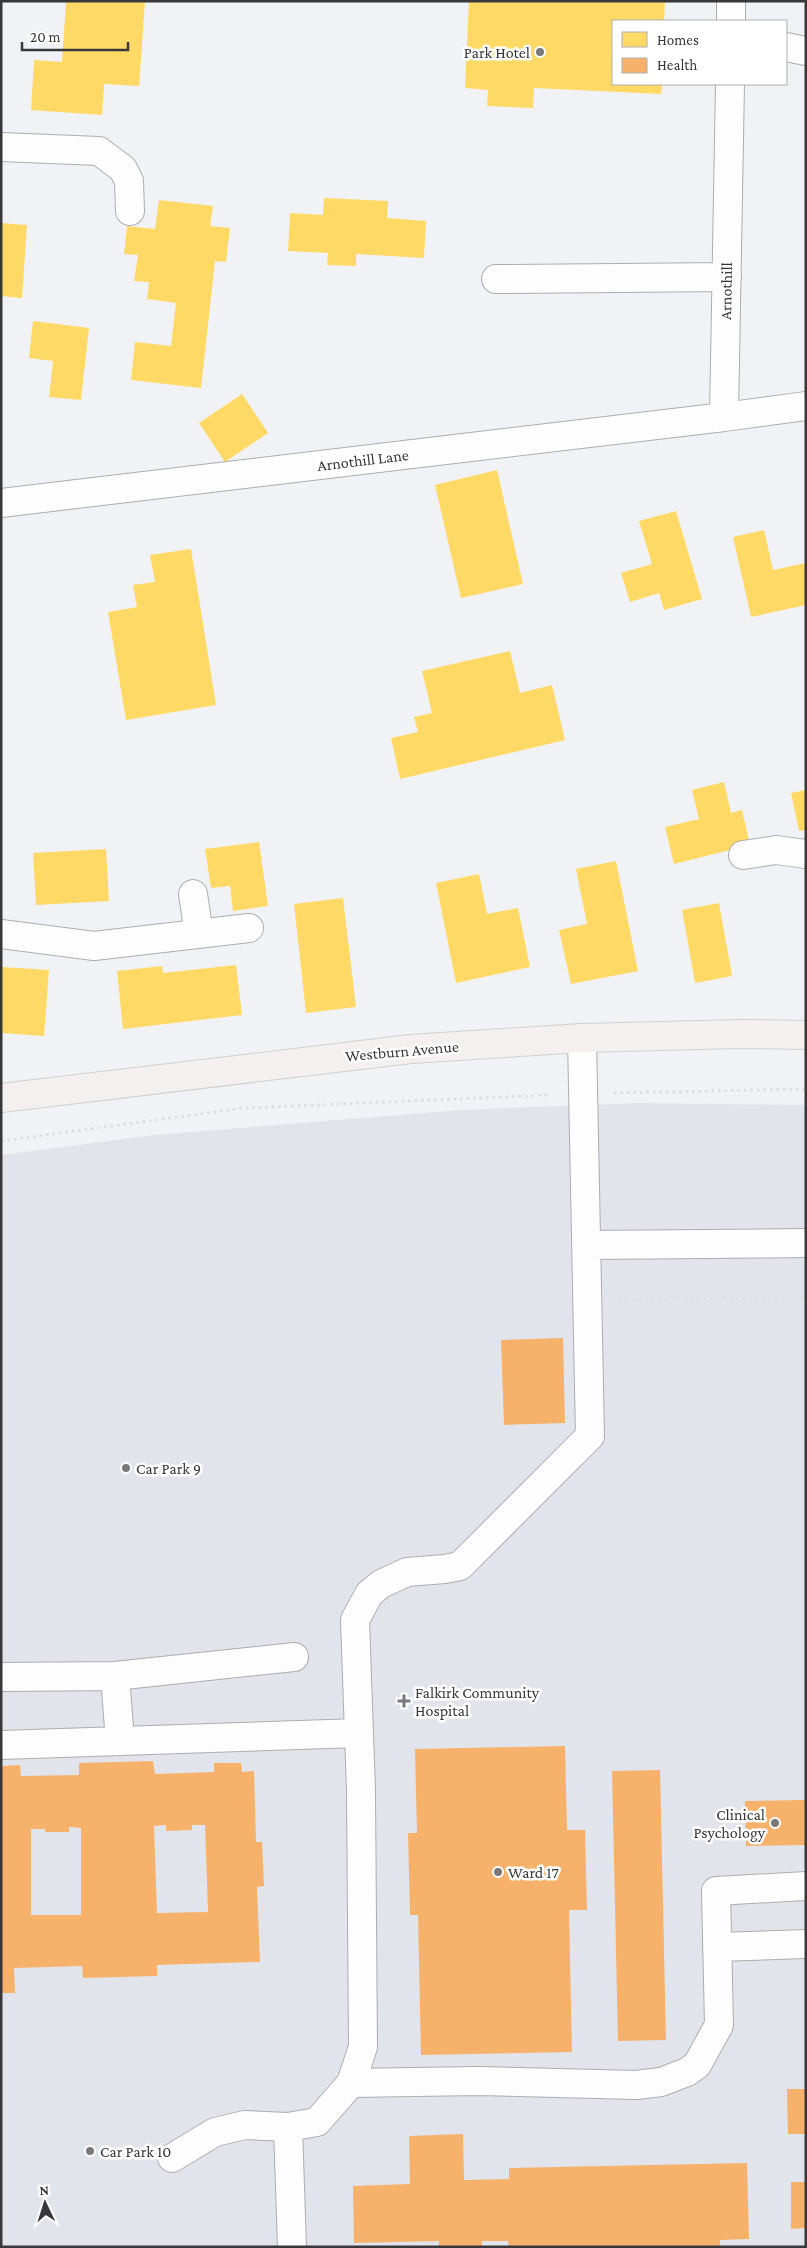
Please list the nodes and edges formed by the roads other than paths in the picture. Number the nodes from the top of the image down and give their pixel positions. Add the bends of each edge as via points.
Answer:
1 (731, 1) edge
2 (731, 20) edge
3 (787, 47) edge
4 (806, 51) edge
5 (730, 85) edge
6 (1, 147) edge
7 (130, 210) dead end
8 (727, 277) junction
9 (496, 279) dead end
10 (806, 406) edge
11 (724, 417) junction
12 (1, 503) edge
13 (806, 854) edge
14 (743, 855) dead end
15 (193, 894) dead end
16 (249, 928) dead end
17 (1, 934) edge
18 (199, 934) junction
19 (806, 1035) edge
20 (582, 1038) junction
21 (1, 1098) edge
22 (806, 1243) edge
23 (587, 1245) junction
24 (294, 1657) dead end
25 (116, 1676) junction
26 (1, 1677) edge
27 (359, 1732) junction
28 (120, 1741) junction
29 (1, 1745) edge
30 (806, 1886) edge
31 (806, 1944) edge
32 (717, 1947) junction
33 (351, 2083) junction
34 (288, 2127) junction
35 (172, 2158) dead end
36 (292, 2247) edge

1 - 2 street
3 - 4 street
5 - 8 street, Arnothill
6 - 7 street via 99,151 126,175
8 - 9 street
8 - 11 street, Arnothill
10 - 11 street
11 - 12 street, Arnothill Lane
13 - 14 street via 776,850
15 - 18 street
16 - 18 street
17 - 18 street via 94,946
19 - 20 main road, Westburn Avenue
20 - 21 main road, Westburn Avenue via 411,1049
20 - 23 street
22 - 23 street
23 - 27 street via 590,1436 460,1566 408,1572 381,1584 369,1594 355,1620
24 - 25 street
25 - 26 street
25 - 28 street
27 - 28 street
27 - 33 street via 363,2047
28 - 29 street
30 - 32 street via 716,1891
31 - 32 street
32 - 33 street via 719,2025 697,2065 661,2082 636,2085 478,2081
33 - 34 street via 317,2122
34 - 35 street via 245,2125 215,2132
34 - 36 street

